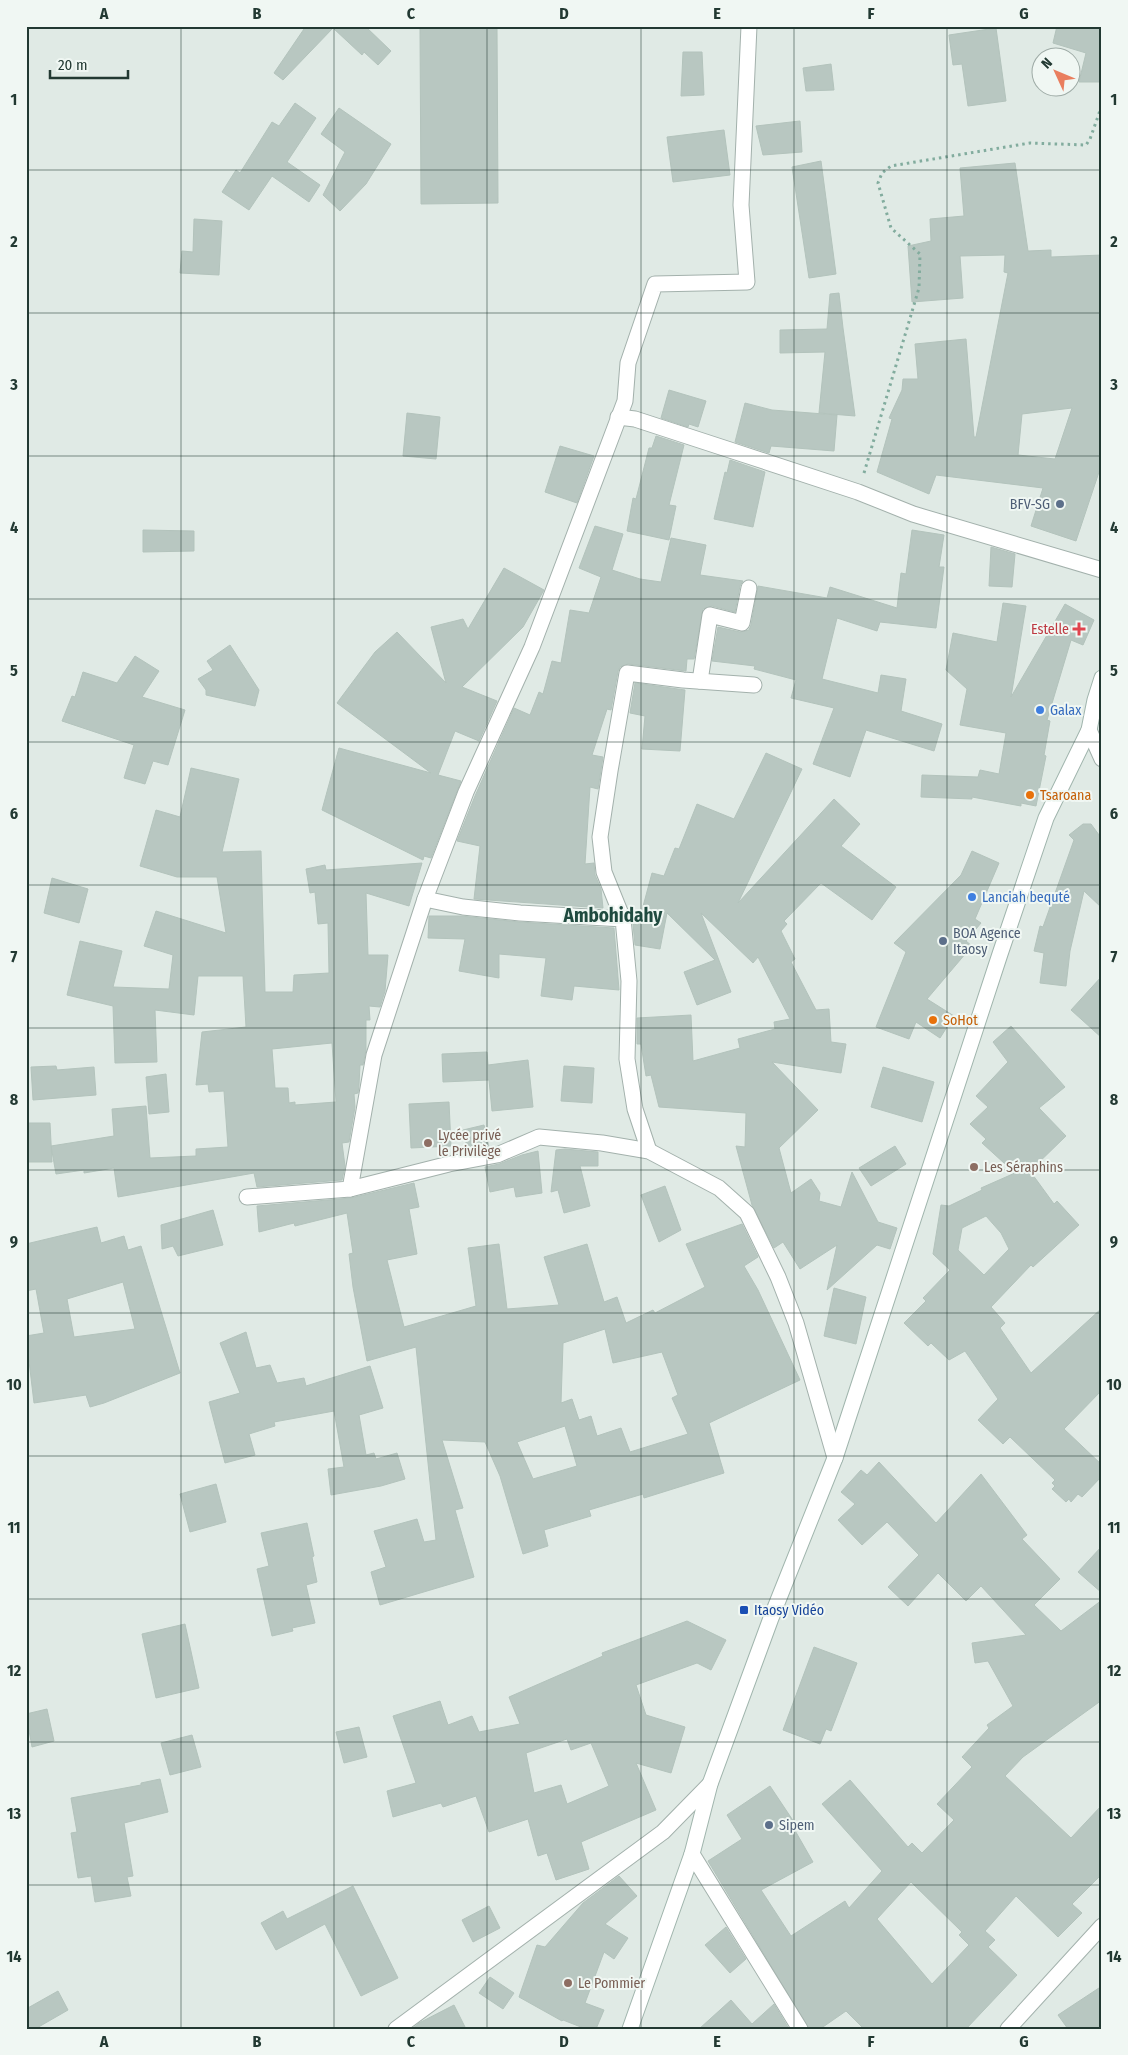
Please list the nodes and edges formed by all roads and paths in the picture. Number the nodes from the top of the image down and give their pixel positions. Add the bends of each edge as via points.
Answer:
1 (749, 26) edge
2 (1102, 105) edge
3 (618, 417) junction
4 (858, 492) junction
5 (1102, 570) edge
6 (749, 588) dead end
7 (1102, 678) edge
8 (700, 681) junction
9 (754, 684) dead end
10 (1089, 730) junction
11 (1102, 759) edge
12 (425, 899) junction
13 (624, 919) junction
14 (649, 1151) junction
15 (350, 1189) junction
16 (247, 1197) dead end
17 (835, 1458) junction
18 (710, 1784) junction
19 (692, 1854) junction
20 (1102, 1926) edge
21 (396, 2029) edge
22 (630, 2029) edge
23 (800, 2029) edge
24 (1008, 2029) edge

1 - 3 street via 741,205 747,282 655,284 628,363 625,401
2 - 4 path via 1086,145 1030,142 891,166 882,173 878,183 891,228 920,254 920,288
3 - 4 street via 635,419
3 - 12 street via 532,647 466,792
4 - 5 street via 913,514
6 - 8 street via 742,623 710,615
7 - 10 street
8 - 9 street
8 - 13 street via 627,673 600,837 604,872
10 - 11 street
10 - 17 street via 1046,818
12 - 13 street via 520,913
12 - 15 street via 374,1055
13 - 14 street via 629,981 627,1059 635,1109
14 - 15 street via 540,1137 497,1155
14 - 17 street via 719,1188 747,1213 796,1323
15 - 16 street
17 - 18 street
18 - 19 street
18 - 21 street via 663,1832
19 - 22 street
19 - 23 street
20 - 24 street

